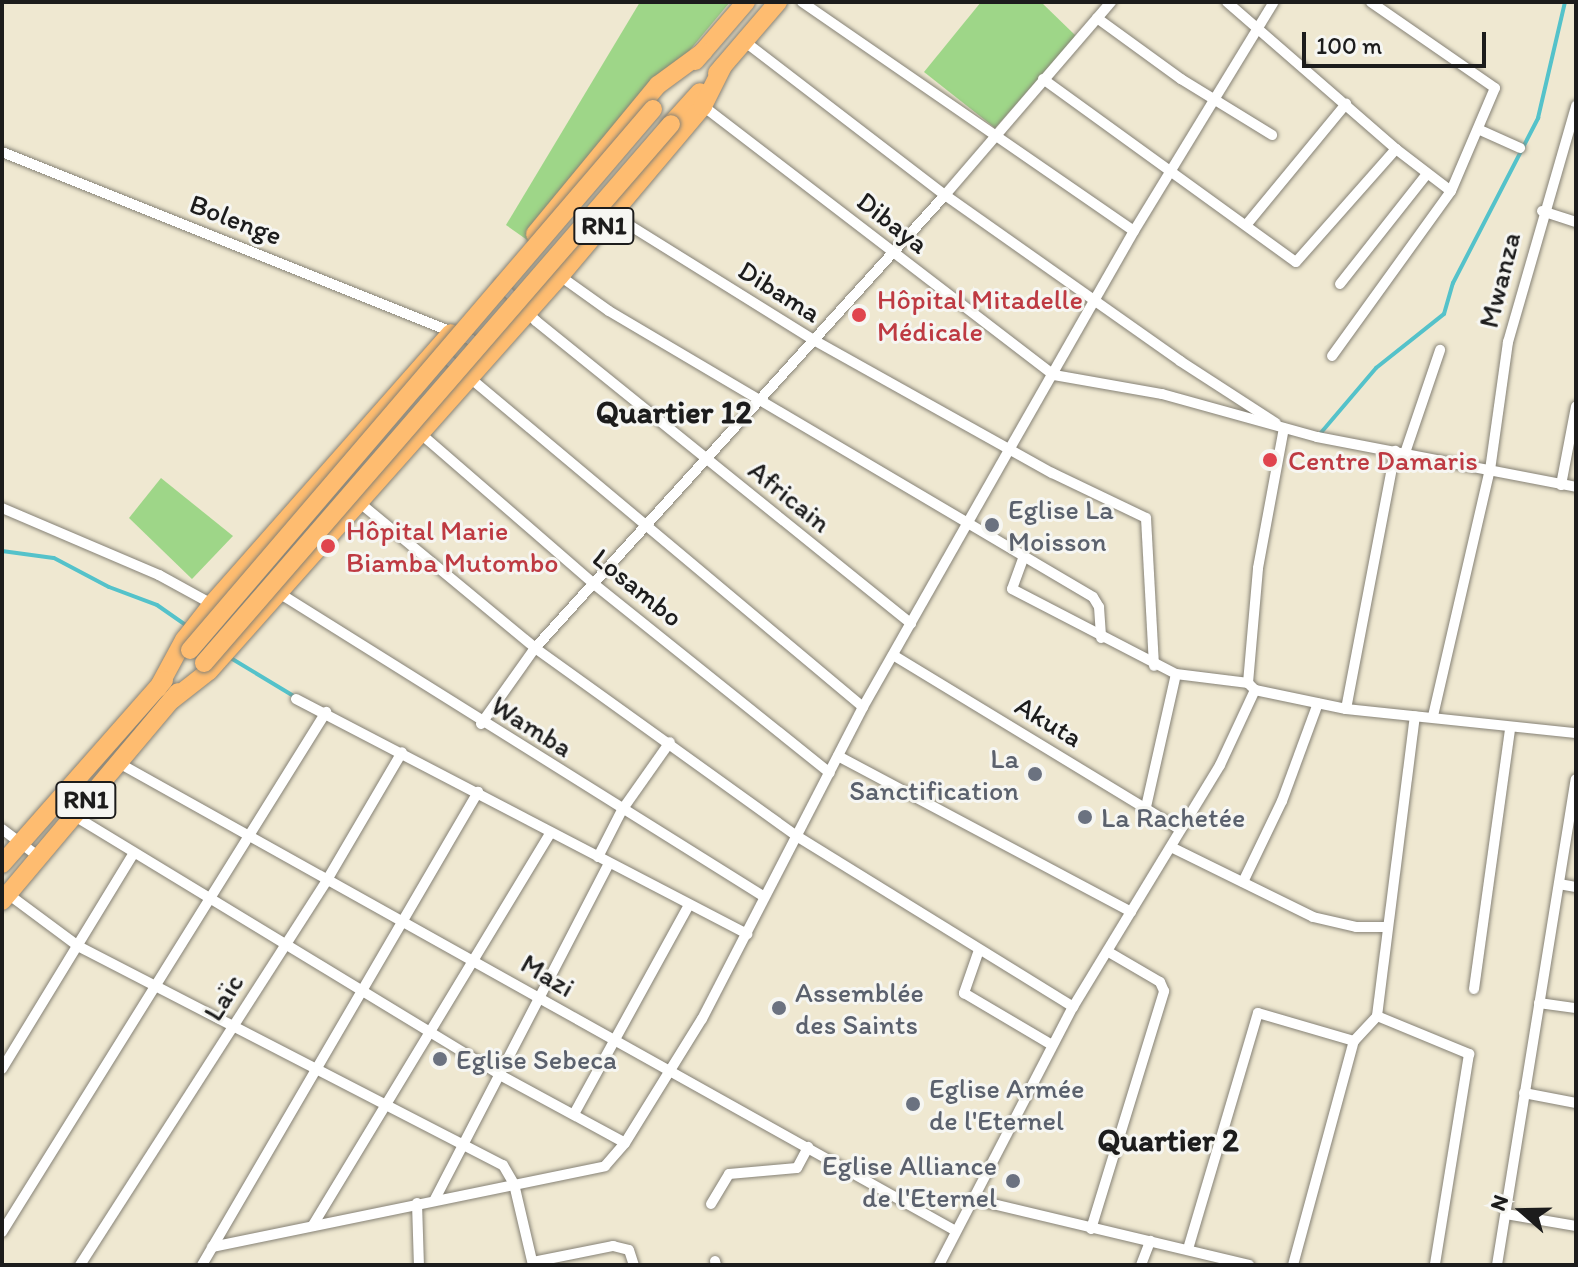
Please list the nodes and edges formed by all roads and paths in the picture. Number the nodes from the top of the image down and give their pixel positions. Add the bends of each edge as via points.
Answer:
1 (746, 2) edge
2 (778, 2) edge
3 (802, 2) edge
4 (1111, 2) edge
5 (1227, 2) edge
6 (1274, 2) edge
7 (1371, 2) edge
8 (1097, 18) junction
9 (1260, 27) junction
10 (744, 41) junction
11 (703, 52) junction
12 (723, 66) junction
13 (1043, 79) junction
14 (1215, 102) junction
15 (1346, 104) junction
16 (703, 106) junction
17 (1576, 106) edge
18 (1480, 130) junction
19 (1272, 135) dead end
20 (994, 136) junction
21 (1520, 148) dead end
22 (1396, 149) junction
23 (2, 152) edge
24 (1172, 174) junction
25 (1427, 174) junction
26 (1451, 191) junction
27 (945, 195) junction
28 (1542, 211) junction
29 (613, 215) junction
30 (1576, 222) edge
31 (1247, 224) junction
32 (1134, 231) junction
33 (890, 251) junction
34 (560, 276) junction
35 (496, 280) junction
36 (1340, 284) dead end
37 (1096, 302) junction
38 (528, 313) junction
39 (454, 329) junction
40 (812, 339) junction
41 (436, 349) junction
42 (495, 349) junction
43 (1440, 350) dead end
44 (1332, 356) dead end
45 (1054, 375) junction
46 (471, 377) junction
47 (757, 400) junction
48 (1576, 411) edge
49 (1284, 428) junction
50 (421, 434) junction
51 (1009, 450) junction
52 (1400, 452) junction
53 (706, 460) junction
54 (1490, 470) junction
55 (1561, 485) junction
56 (1576, 487) edge
57 (360, 503) junction
58 (2, 508) edge
59 (648, 523) junction
60 (969, 526) junction
61 (1024, 556) junction
62 (594, 584) junction
63 (279, 593) junction
64 (212, 604) junction
65 (911, 624) junction
66 (1101, 638) junction
67 (535, 648) junction
68 (205, 653) junction
69 (893, 655) junction
70 (1154, 666) junction
71 (1176, 674) junction
72 (1251, 686) junction
73 (165, 694) junction
74 (296, 699) dead end
75 (1318, 703) junction
76 (863, 707) junction
77 (1346, 709) junction
78 (326, 712) junction
79 (1415, 716) junction
80 (1433, 716) junction
81 (481, 724) junction
82 (1510, 728) junction
83 (1576, 733) edge
84 (670, 742) junction
85 (402, 752) junction
86 (838, 756) junction
87 (117, 762) junction
88 (830, 773) junction
89 (1576, 779) edge
90 (478, 792) junction
91 (1574, 797) edge
92 (1146, 807) junction
93 (622, 810) junction
94 (73, 815) junction
95 (2, 829) edge
96 (1179, 829) junction
97 (551, 832) junction
98 (795, 835) junction
99 (250, 836) junction
100 (20, 842) junction
101 (1171, 847) junction
102 (133, 854) junction
103 (39, 857) junction
104 (598, 857) junction
105 (609, 863) junction
106 (2, 864) edge
107 (327, 880) junction
108 (1243, 882) junction
109 (1559, 884) junction
110 (1576, 887) edge
111 (763, 896) junction
112 (5, 897) edge
113 (210, 900) junction
114 (689, 905) junction
115 (1131, 912) junction
116 (401, 919) junction
117 (1385, 927) junction
118 (747, 934) junction
119 (285, 943) junction
120 (78, 946) junction
121 (979, 950) junction
122 (1107, 951) junction
123 (477, 960) junction
124 (155, 988) junction
125 (362, 989) junction
126 (1474, 989) dead end
127 (541, 1000) junction
128 (1539, 1003) junction
129 (1073, 1007) junction
130 (1576, 1008) edge
131 (1377, 1016) junction
132 (233, 1027) junction
133 (431, 1032) junction
134 (614, 1041) junction
135 (1354, 1041) junction
136 (1052, 1045) junction
137 (317, 1068) junction
138 (2, 1069) edge
139 (668, 1071) junction
140 (500, 1075) junction
141 (1524, 1093) junction
142 (387, 1101) junction
143 (1576, 1103) edge
144 (574, 1114) junction
145 (464, 1142) junction
146 (625, 1143) junction
147 (808, 1147) junction
148 (514, 1184) junction
149 (435, 1199) junction
150 (972, 1199) junction
151 (417, 1203) junction
152 (711, 1204) dead end
153 (1506, 1214) junction
154 (313, 1225) junction
155 (1576, 1226) edge
156 (3, 1228) edge
157 (1091, 1229) junction
158 (954, 1230) junction
159 (1150, 1241) junction
160 (212, 1247) junction
161 (1188, 1249) junction
162 (533, 1263) edge
163 (81, 1264) edge
164 (202, 1265) edge
165 (419, 1265) edge
166 (634, 1265) edge
167 (939, 1265) edge
168 (1141, 1265) edge
169 (1249, 1265) edge
170 (1293, 1265) edge
171 (1435, 1265) edge
172 (1497, 1265) edge

1 - 11 highway, RN1
2 - 10 highway, RN1
3 - 20 street
4 - 8 street
5 - 9 street
6 - 9 street
7 - 18 street via 1494,84
8 - 13 street
8 - 14 street
9 - 14 street
9 - 15 street
10 - 12 highway, RN1
10 - 27 street
11 - 35 highway, RN1 via 658,85
11 - 68 highway, bridge
12 - 16 highway, RN1
12 - 68 highway, bridge
13 - 20 street
13 - 24 street
14 - 19 street
14 - 24 street
15 - 22 street
15 - 31 street
16 - 29 highway, RN1
16 - 33 street, Dibaya
17 - 28 street, Mwanza
18 - 21 street
18 - 26 street
20 - 27 street
20 - 32 street
22 - 25 street
22 - 31 street via 1296,262
23 - 39 street, Bolenge via 251,255
24 - 31 street
24 - 32 street
25 - 26 street
25 - 36 street
26 - 44 street
27 - 33 street
27 - 37 street
28 - 30 street
28 - 54 street, Mwanza via 1508,342
29 - 34 highway, RN1
29 - 40 street, Dibama
32 - 37 street
33 - 40 street
33 - 45 street, Dibaya
34 - 38 highway, RN1
34 - 47 street, Africain
35 - 38 street, Africain
35 - 39 highway, RN1
37 - 45 street
37 - 49 street
38 - 42 highway, RN1
38 - 53 street, Africain
39 - 41 highway, RN1
39 - 42 street, Bolenge
40 - 47 street
40 - 51 street, Dibama
41 - 46 street, Losambo
41 - 64 highway, RN1
42 - 46 highway, RN1
43 - 52 street
45 - 49 street via 1162,394
45 - 51 street
46 - 50 highway, RN1
46 - 59 street, Losambo
47 - 53 street
47 - 60 street, Africain
48 - 55 street
49 - 52 street
49 - 72 street via 1258,568
50 - 57 highway, RN1
50 - 62 street, Losambo
51 - 60 street
51 - 70 street, Dibama via 1146,518
52 - 54 street
52 - 77 street
53 - 59 street
53 - 65 street, Africain
54 - 55 street
54 - 80 street, Mwanza
55 - 56 street
57 - 63 highway, RN1
57 - 67 street
58 - 64 street via 159,575
59 - 62 street
59 - 76 street, Losambo
60 - 61 street, Africain
60 - 65 street
61 - 66 street, Africain via 1097,601
61 - 66 street via 1012,589
62 - 67 street
62 - 88 street, Losambo
63 - 68 highway, RN1
63 - 81 street, Wamba
64 - 68 highway, RN1 via 197,623
65 - 69 street
66 - 70 street
67 - 81 street
67 - 84 street
68 - 73 highway
68 - 73 highway, RN1
69 - 76 street
69 - 92 street, Akuta
70 - 71 street
71 - 72 street
71 - 92 street
72 - 75 street
72 - 96 street via 1226,754
73 - 87 highway, RN1
73 - 100 highway, RN1
74 - 78 street
75 - 77 street
75 - 108 street via 1303,750
76 - 86 street
77 - 79 street
78 - 85 street
78 - 99 street
79 - 80 street
79 - 117 street
80 - 82 street
81 - 93 street, Wamba
82 - 83 street
82 - 126 street
84 - 93 street
84 - 98 street
85 - 90 street
85 - 107 street, Laïc
86 - 88 street
86 - 115 street
87 - 94 highway, RN1
87 - 99 street, Mazi
88 - 98 street
89 - 91 street
90 - 97 street
90 - 116 street
91 - 109 street
92 - 96 street, Akuta
93 - 104 street
93 - 111 street, Wamba
94 - 102 street
94 - 103 highway, RN1
95 - 100 street
96 - 101 street
97 - 104 street
97 - 123 street
98 - 111 street
98 - 121 street
99 - 107 street, Mazi
99 - 113 street
100 - 103 street
100 - 106 highway, RN1
101 - 108 street
101 - 115 street
102 - 113 street
102 - 120 street
103 - 112 highway, RN1
104 - 105 street
105 - 114 street
105 - 127 street
107 - 116 street, Mazi
107 - 119 street, Laïc
108 - 117 street via 1334,924
109 - 110 street
109 - 128 street
111 - 118 street
112 - 120 street
113 - 119 street
113 - 124 street
114 - 118 street
114 - 134 street
115 - 122 street
116 - 123 street, Mazi
116 - 125 street
117 - 131 street
118 - 139 street
119 - 125 street
119 - 132 street, Laïc
120 - 124 street
120 - 138 street
121 - 129 street
121 - 136 street via 964,993
122 - 129 street
122 - 157 street via 1160,982 1164,991
123 - 127 street, Mazi
123 - 133 street
124 - 132 street
124 - 156 street
125 - 133 street
125 - 137 street
127 - 134 street, Mazi
127 - 140 street
128 - 130 street
128 - 141 street
129 - 136 street
131 - 135 street
131 - 171 street via 1469,1054
132 - 137 street
132 - 163 street, Laïc
133 - 140 street
133 - 142 street
134 - 139 street, Mazi
134 - 144 street
135 - 161 street via 1258,1013
135 - 170 street
136 - 150 street
137 - 142 street
137 - 160 street
139 - 146 street
139 - 147 street, Mazi
140 - 144 street
140 - 145 street
141 - 143 street
141 - 153 street
142 - 145 street
142 - 154 street
144 - 146 street
145 - 148 street via 503,1165
145 - 149 street
146 - 148 street via 605,1166
147 - 152 street via 797,1168 729,1174
147 - 158 street, Mazi
148 - 149 street
148 - 162 street
149 - 151 street
150 - 157 street
150 - 158 street
151 - 154 street
151 - 165 street
153 - 155 street
153 - 172 street
154 - 160 street
157 - 159 street
158 - 167 street
159 - 161 street
159 - 168 street
160 - 164 street
161 - 169 street
162 - 166 street via 613,1246 629,1250

